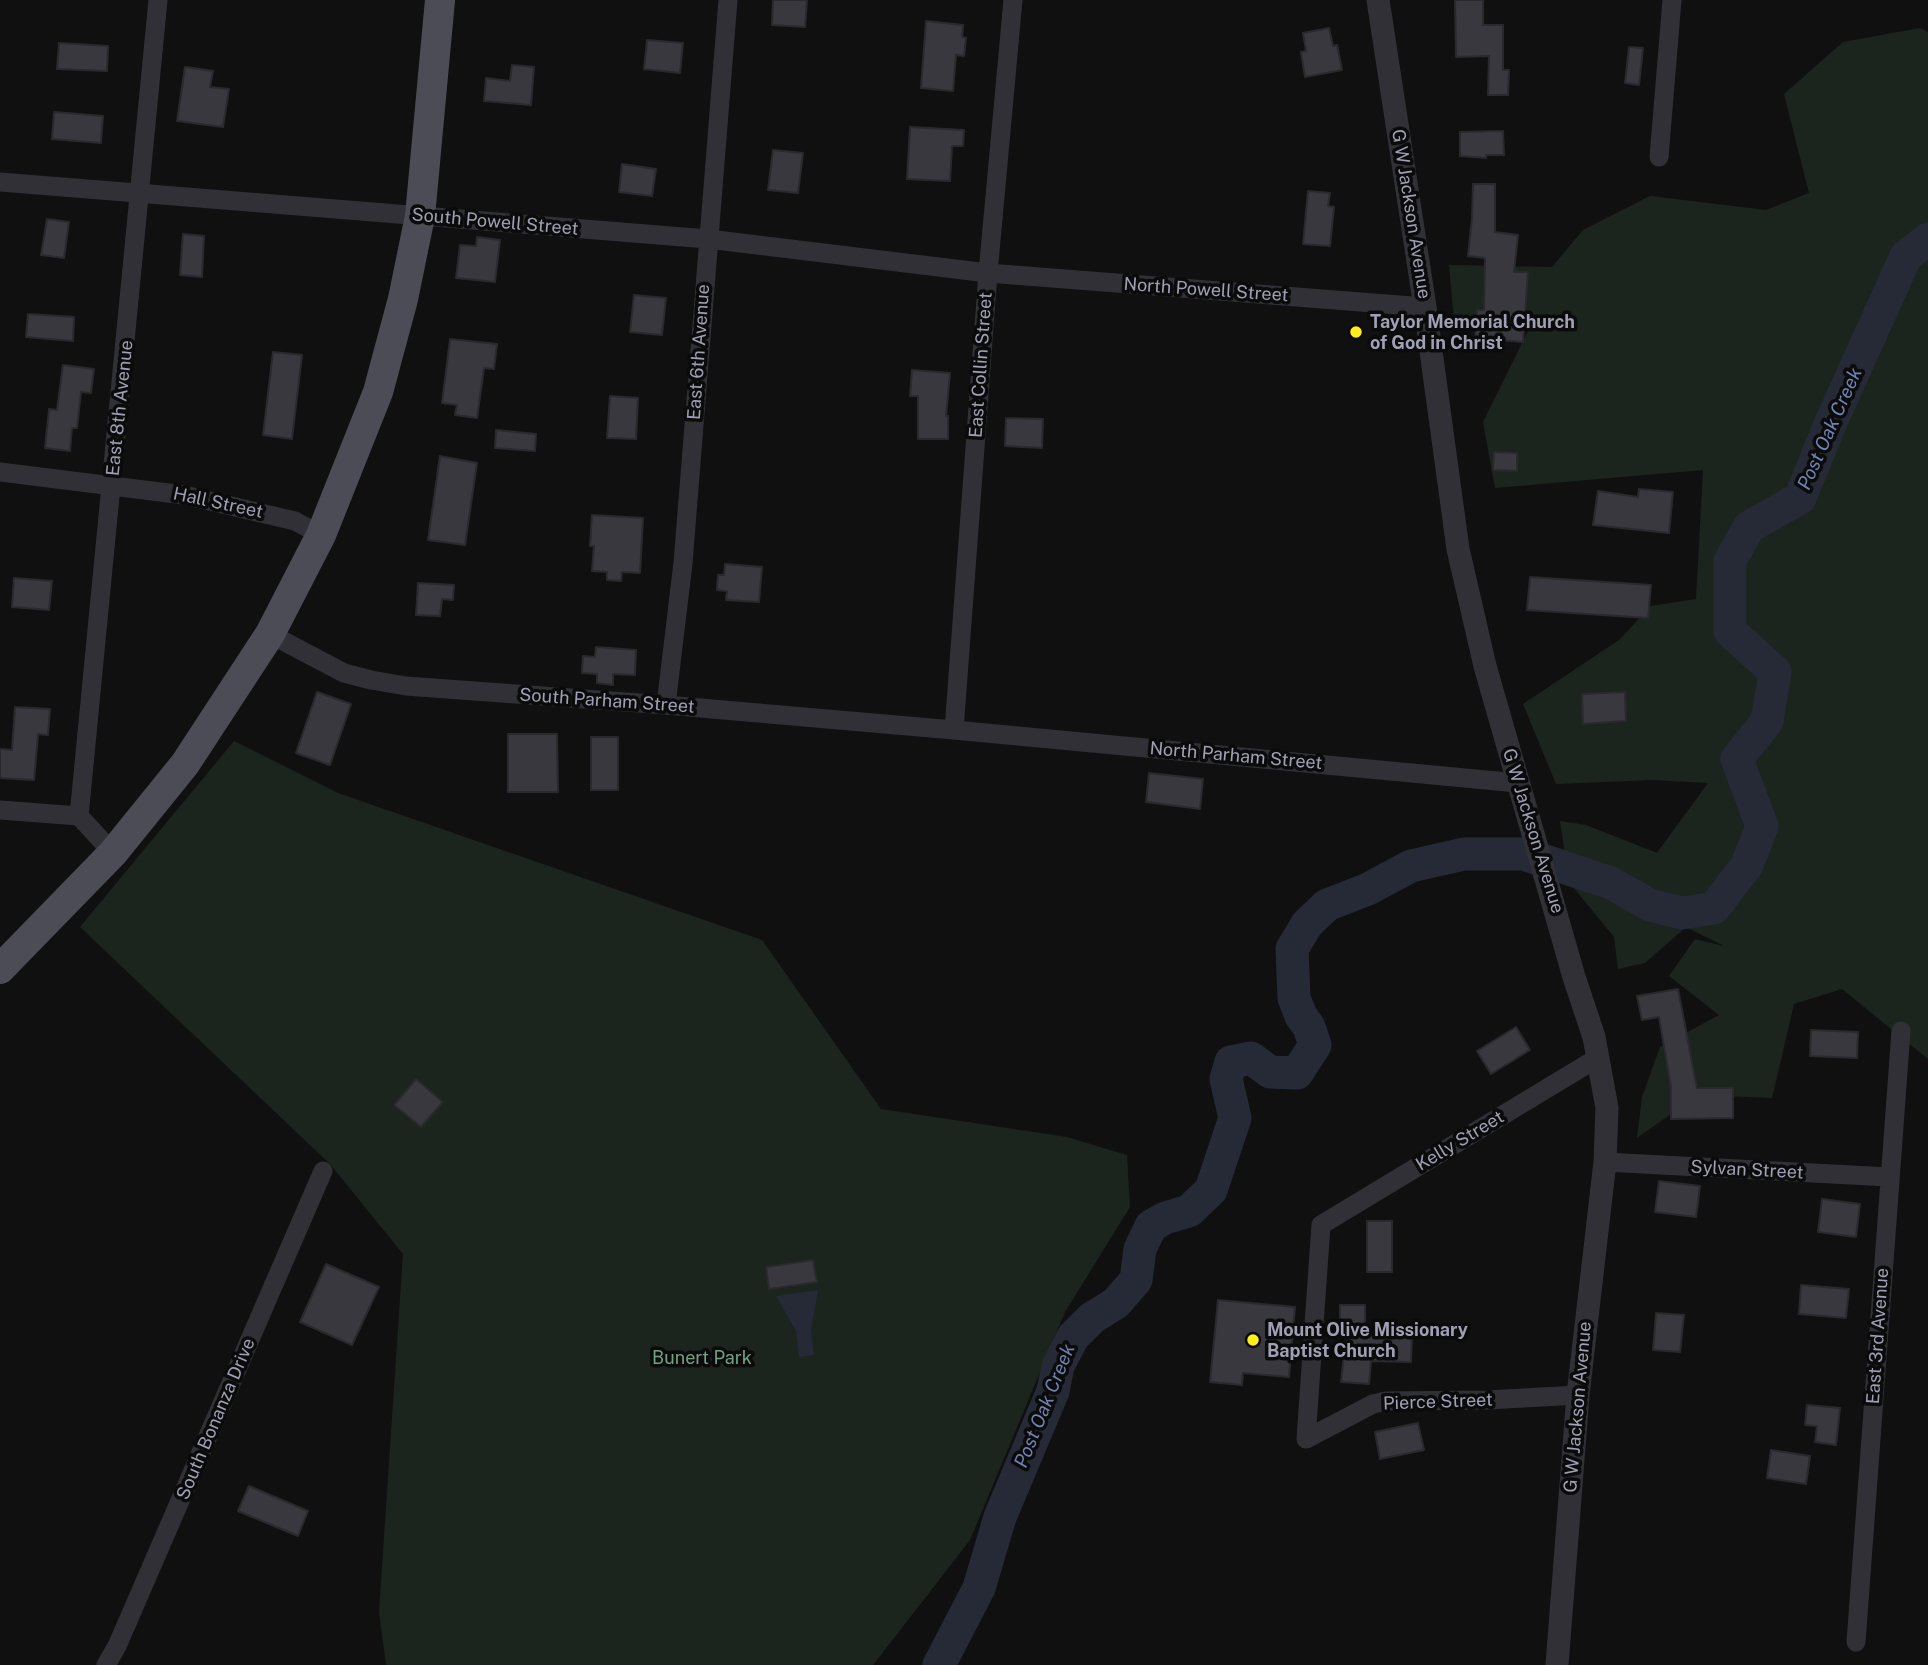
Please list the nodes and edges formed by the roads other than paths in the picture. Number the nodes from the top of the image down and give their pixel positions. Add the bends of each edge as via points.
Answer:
1 (158, 0) edge
2 (440, 0) edge
3 (729, 0) edge
4 (1013, 0) edge
5 (1373, 0) edge
6 (1672, 0) edge
7 (1659, 157) dead end
8 (0, 182) edge
9 (141, 194) junction
10 (421, 216) junction
11 (708, 239) junction
12 (988, 273) junction
13 (1425, 307) junction
14 (0, 472) edge
15 (112, 485) junction
16 (321, 535) junction
17 (270, 634) junction
18 (666, 705) junction
19 (954, 730) junction
20 (1520, 788) junction
21 (0, 810) edge
22 (79, 816) junction
23 (113, 853) junction
24 (0, 969) edge
25 (1901, 1031) dead end
26 (1599, 1057) junction
27 (1605, 1162) junction
28 (323, 1171) dead end
29 (1889, 1177) junction
30 (1578, 1395) junction
31 (1306, 1439) joint
32 (1856, 1642) dead end
33 (106, 1665) edge
34 (1557, 1665) edge

1 - 9 street, East 8th Avenue
2 - 10 main road
3 - 11 street, East 6th Avenue
4 - 12 street, East Collin Street
5 - 13 street, G W Jackson Avenue
6 - 7 street
8 - 9 street, South Powell Street
9 - 10 street, South Powell Street
9 - 15 street, East 8th Avenue
10 - 11 street, South Powell Street
10 - 16 main road via 378,393
11 - 12 street, South Powell Street
11 - 18 street, East 6th Avenue via 683,563
12 - 13 street, North Powell Street
12 - 19 street, East Collin Street
13 - 20 street, G W Jackson Avenue via 1458,549
14 - 15 street, Hall Street
15 - 16 street, Hall Street via 257,511 295,521
15 - 22 street, East 8th Avenue
16 - 17 main road
17 - 18 street, South Parham Street via 344,673 371,680
17 - 23 main road via 185,764
18 - 19 street, South Parham Street
19 - 20 street, North Parham Street
20 - 26 street, G W Jackson Avenue
21 - 22 street
22 - 23 street
23 - 24 main road
25 - 29 street, East 3rd Avenue
26 - 27 street, G W Jackson Avenue via 1607,1108
26 - 31 street, Kelly Street via 1321,1225
27 - 29 street, Sylvan Street
27 - 30 street, G W Jackson Avenue
28 - 33 street, South Bonanza Drive
29 - 32 street, East 3rd Avenue
30 - 31 street, Pierce Street via 1386,1401
30 - 34 street, G W Jackson Avenue

